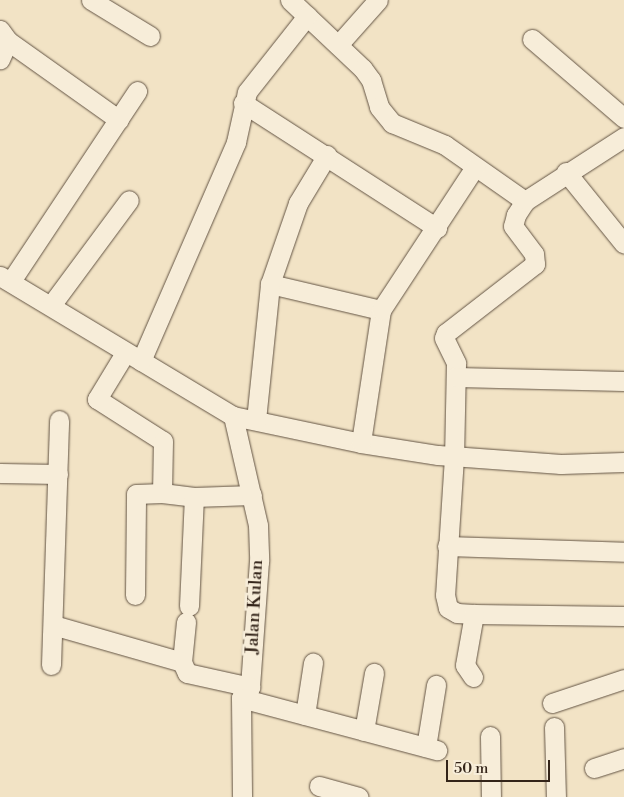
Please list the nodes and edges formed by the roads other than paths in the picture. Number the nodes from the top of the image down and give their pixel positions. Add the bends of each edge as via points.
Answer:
1 (91, 0) edge
2 (290, 0) edge
3 (378, 0) edge
4 (307, 16) junction
5 (4, 35) edge
6 (150, 36) dead end
7 (532, 39) dead end
8 (338, 45) junction
9 (0, 59) edge
10 (137, 91) dead end
11 (242, 102) junction
12 (624, 118) edge
13 (119, 120) junction
14 (624, 137) edge
15 (327, 155) junction
16 (475, 168) junction
17 (566, 172) junction
18 (129, 200) dead end
19 (526, 201) junction
20 (437, 228) junction
21 (624, 244) edge
22 (5, 278) edge
23 (270, 284) junction
24 (52, 304) junction
25 (381, 310) junction
26 (133, 357) junction
27 (456, 377) junction
28 (624, 381) edge
29 (233, 416) junction
30 (59, 420) dead end
31 (256, 420) junction
32 (361, 443) junction
33 (454, 456) junction
34 (624, 462) edge
35 (0, 473) edge
36 (58, 474) junction
37 (162, 493) junction
38 (252, 495) junction
39 (194, 497) junction
40 (447, 546) junction
41 (624, 552) edge
42 (135, 595) dead end
43 (474, 614) junction
44 (624, 616) edge
45 (52, 625) junction
46 (182, 662) junction
47 (314, 663) dead end
48 (51, 665) dead end
49 (374, 673) dead end
50 (473, 677) dead end
51 (624, 678) edge
52 (436, 684) dead end
53 (246, 693) junction
54 (552, 703) dead end
55 (305, 715) junction
56 (554, 728) dead end
57 (364, 730) junction
58 (490, 736) dead end
59 (624, 758) edge
60 (594, 768) dead end
61 (319, 786) dead end
62 (242, 797) edge
63 (359, 797) edge
64 (491, 797) edge
65 (556, 797) edge

1 - 6 street
2 - 4 street
3 - 8 street
4 - 8 street
4 - 11 street
5 - 9 street
5 - 13 street
7 - 12 street
8 - 16 street via 371,80 380,107 392,123 445,145
10 - 13 street
11 - 15 street
11 - 26 street via 236,142
13 - 22 street
14 - 17 street
15 - 20 street
15 - 23 street via 298,204
16 - 19 street
16 - 20 street
17 - 19 street
17 - 21 street
18 - 24 street
19 - 27 street via 513,226 534,254 535,264 446,332 444,340 455,358
20 - 25 street
22 - 24 street
23 - 25 street
23 - 31 street
24 - 26 street
25 - 32 street
26 - 29 street
26 - 37 street via 94,404 163,442
27 - 28 street
27 - 33 street
29 - 31 street
29 - 38 street, Jalan Kulan
30 - 36 street
31 - 32 street
32 - 33 street
33 - 34 street via 561,464
33 - 40 street
35 - 36 street
36 - 45 street
37 - 39 street
37 - 42 street via 136,494
38 - 39 street
38 - 53 street, Jalan Kulan via 258,525 259,561
39 - 46 street
40 - 41 street
40 - 43 street via 446,603 451,611
43 - 44 street
43 - 50 street via 465,665
45 - 46 street
45 - 48 street
46 - 53 street via 187,673
47 - 55 street
49 - 57 street
51 - 54 street
52 - 57 street via 431,749
53 - 55 street
53 - 62 street, Jalan Kulan
55 - 57 street
56 - 65 street
58 - 64 street
59 - 60 street
61 - 63 street

